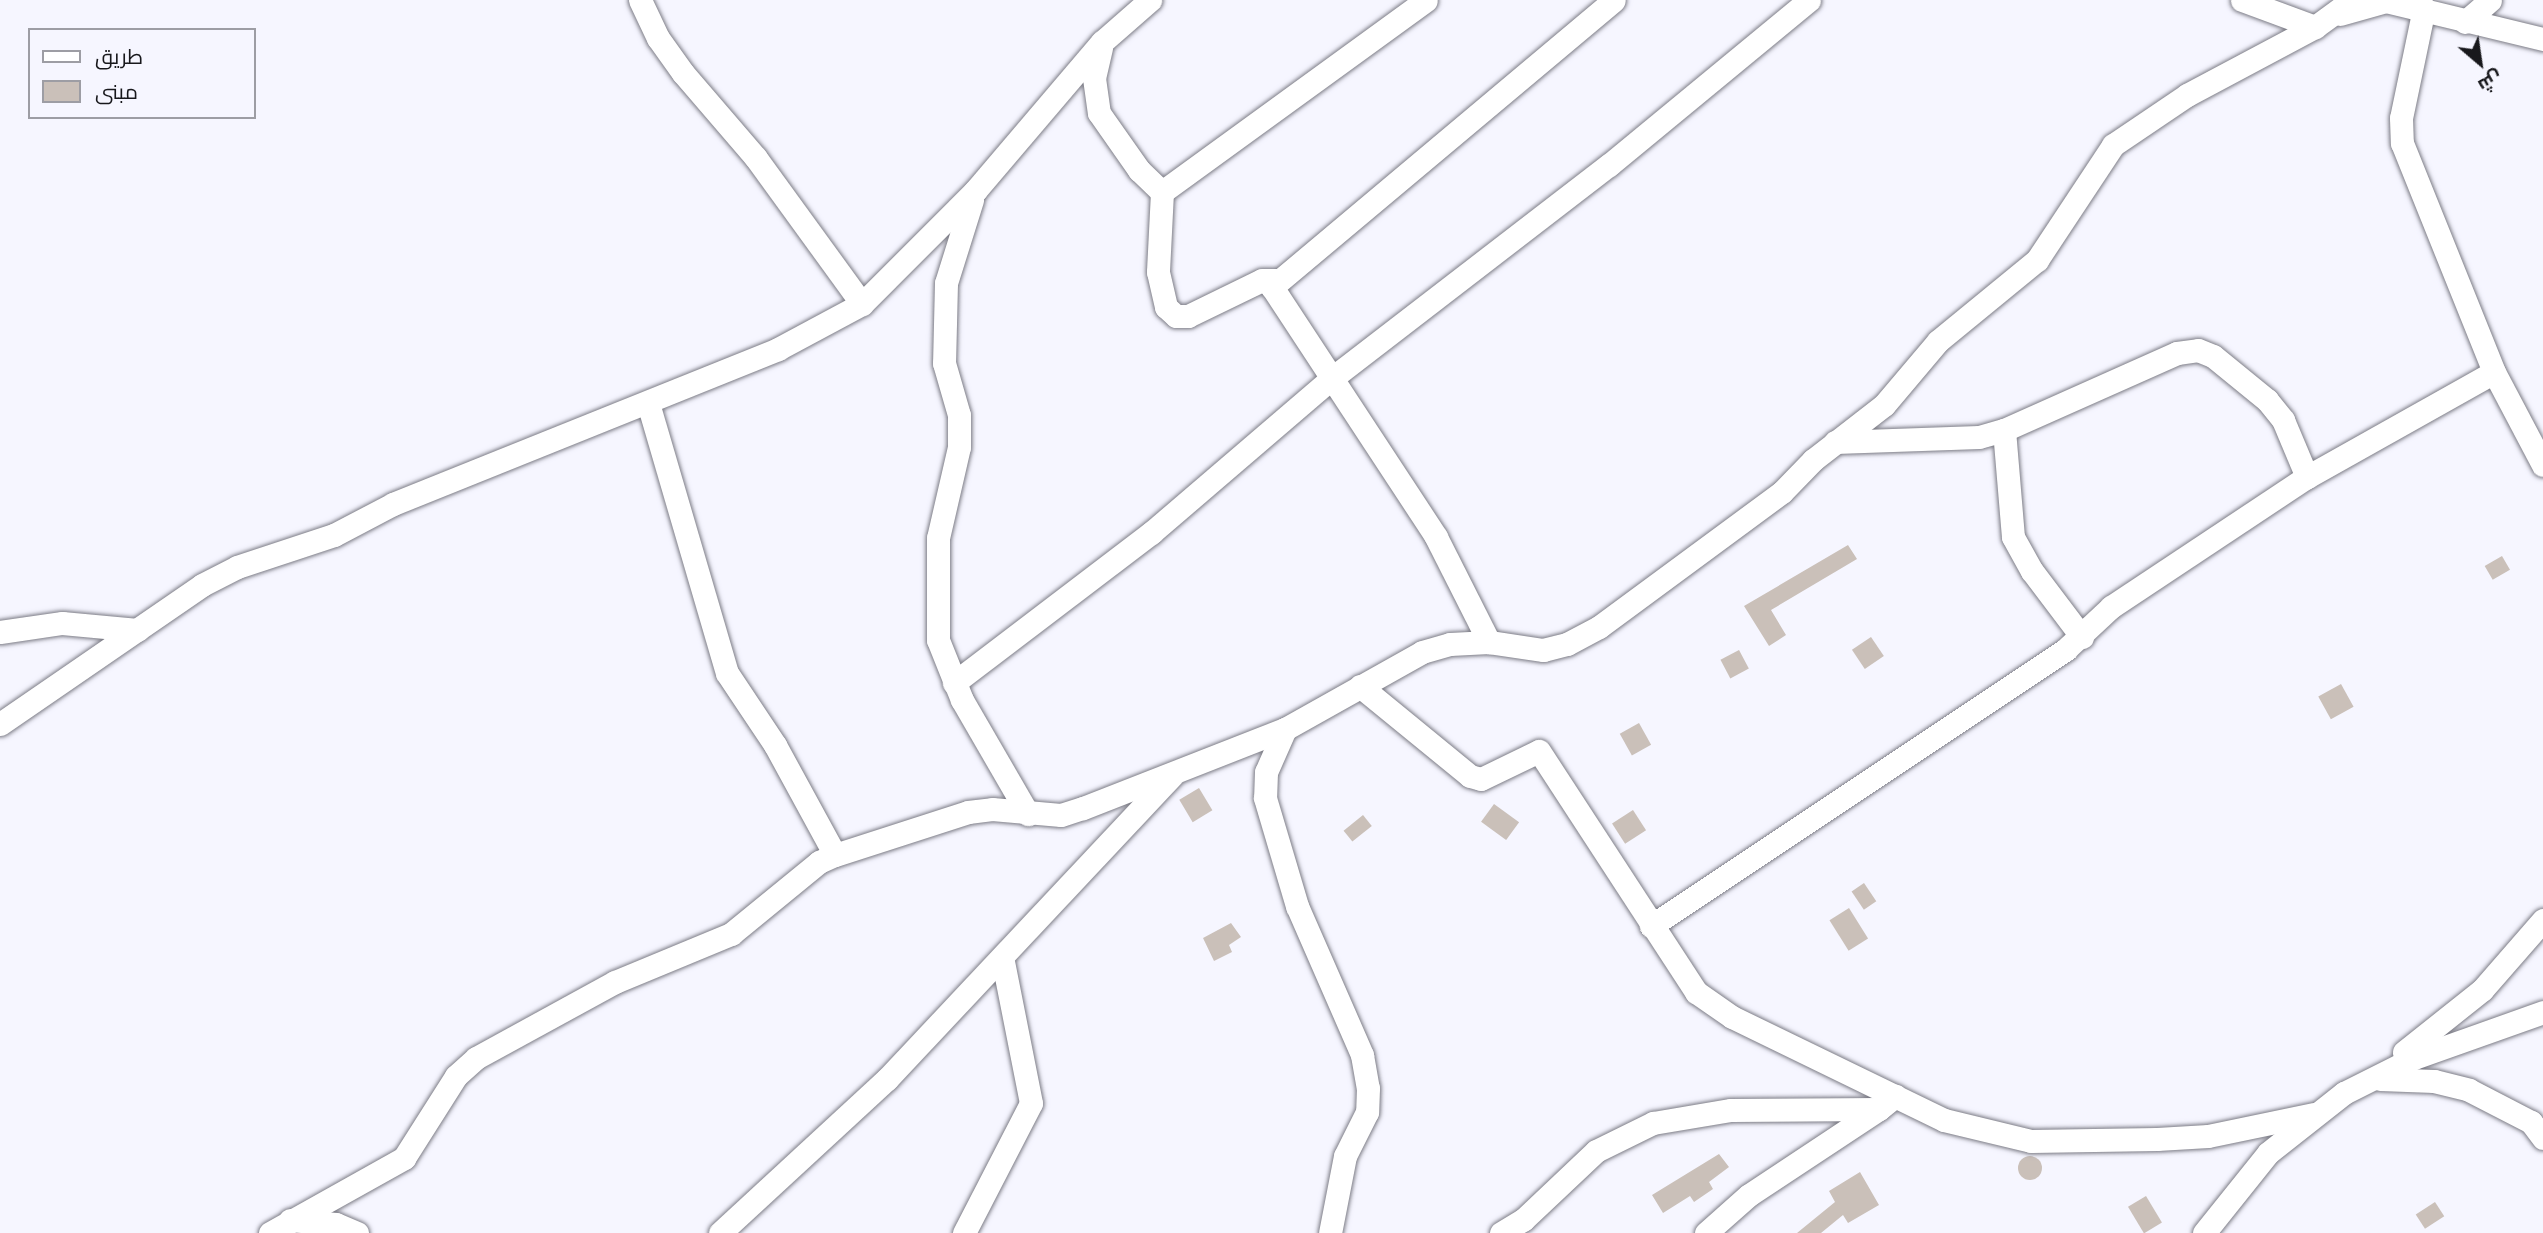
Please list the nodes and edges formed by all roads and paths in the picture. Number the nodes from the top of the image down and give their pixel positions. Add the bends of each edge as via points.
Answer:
1 (640, 0) edge
2 (1150, 0) edge
3 (1426, 0) edge
4 (1614, 0) edge
5 (1809, 0) edge
6 (2242, 0) edge
7 (2352, 0) edge
8 (2490, 0) edge
9 (2424, 8) junction
10 (2465, 22) junction
11 (2315, 25) junction
12 (2543, 39) edge
13 (1102, 42) junction
14 (975, 191) junction
15 (1162, 192) junction
16 (1272, 287) junction
17 (862, 304) junction
18 (2494, 372) junction
19 (1332, 378) junction
20 (648, 404) junction
21 (2004, 430) junction
22 (1835, 442) junction
23 (2543, 466) edge
24 (2308, 477) junction
25 (138, 630) junction
26 (0, 632) edge
27 (2082, 636) junction
28 (1489, 642) junction
29 (954, 683) junction
30 (1360, 686) junction
31 (0, 724) edge
32 (1285, 729) junction
33 (1176, 772) junction
34 (1028, 814) junction
35 (835, 855) junction
36 (2543, 904) edge
37 (1651, 926) junction
38 (2537, 926) edge
39 (1003, 961) junction
40 (2543, 1012) edge
41 (2377, 1079) junction
42 (2344, 1093) junction
43 (1887, 1103) junction
44 (2314, 1114) junction
45 (2543, 1138) edge
46 (278, 1227) edge
47 (357, 1233) edge
48 (720, 1233) edge
49 (964, 1233) edge
50 (1330, 1233) edge
51 (1501, 1233) edge
52 (1706, 1233) edge
53 (2204, 1233) edge

1 - 17 street via 677,64 756,158
2 - 13 street
3 - 15 street
4 - 16 street
5 - 19 street via 1546,214
6 - 11 street
7 - 11 street
8 - 10 street
9 - 10 street
9 - 11 street via 2386,1
9 - 18 street via 2399,132
10 - 12 street
11 - 22 street via 2187,95 2113,145 2036,260 1938,341 1897,391
13 - 14 street
13 - 15 street via 1094,78 1099,113 1139,170
14 - 17 street
14 - 29 street via 946,284 943,337 944,363 959,415 959,447 938,538 938,640
15 - 16 street via 1158,272 1166,307 1176,316 1188,316 1262,280 1275,279
16 - 19 street
17 - 20 street via 778,349
18 - 23 street
18 - 24 street
19 - 28 street via 1436,537
19 - 29 street via 1151,533
20 - 25 street via 393,504 334,535 237,567 202,585
20 - 35 street via 727,673 775,745
21 - 22 street via 1952,440
21 - 24 street via 2177,353 2198,350 2213,356 2267,400 2283,420
21 - 27 street via 2013,537 2032,571
22 - 28 street via 1782,492 1599,627 1567,644 1543,650
24 - 27 street via 2111,607
25 - 26 street via 62,623
25 - 31 street
27 - 37 street
28 - 30 street via 1450,644 1422,652
29 - 34 street
30 - 32 street
30 - 37 street via 1470,776 1481,779 1539,751
32 - 33 street
32 - 50 street via 1266,772 1265,797 1297,906 1362,1055 1368,1087 1367,1112 1345,1156
33 - 34 street via 1061,815
33 - 39 street
34 - 35 street via 992,809 968,812
35 - 46 street via 819,862 732,934 615,982 476,1058 456,1076 404,1158
36 - 38 street
37 - 43 street via 1680,972 1710,1003
38 - 42 street via 2456,1014
39 - 48 street via 887,1079
39 - 49 street via 1031,1103
40 - 41 street via 2414,1058
41 - 42 street
41 - 45 street via 2434,1081 2469,1090 2531,1122
42 - 44 street
43 - 44 street via 1971,1129 2031,1141 2208,1136
43 - 51 street via 1731,1110 1653,1123 1597,1151 1523,1220
43 - 52 street via 1749,1195
44 - 53 street via 2268,1153
46 - 47 street via 336,1224

